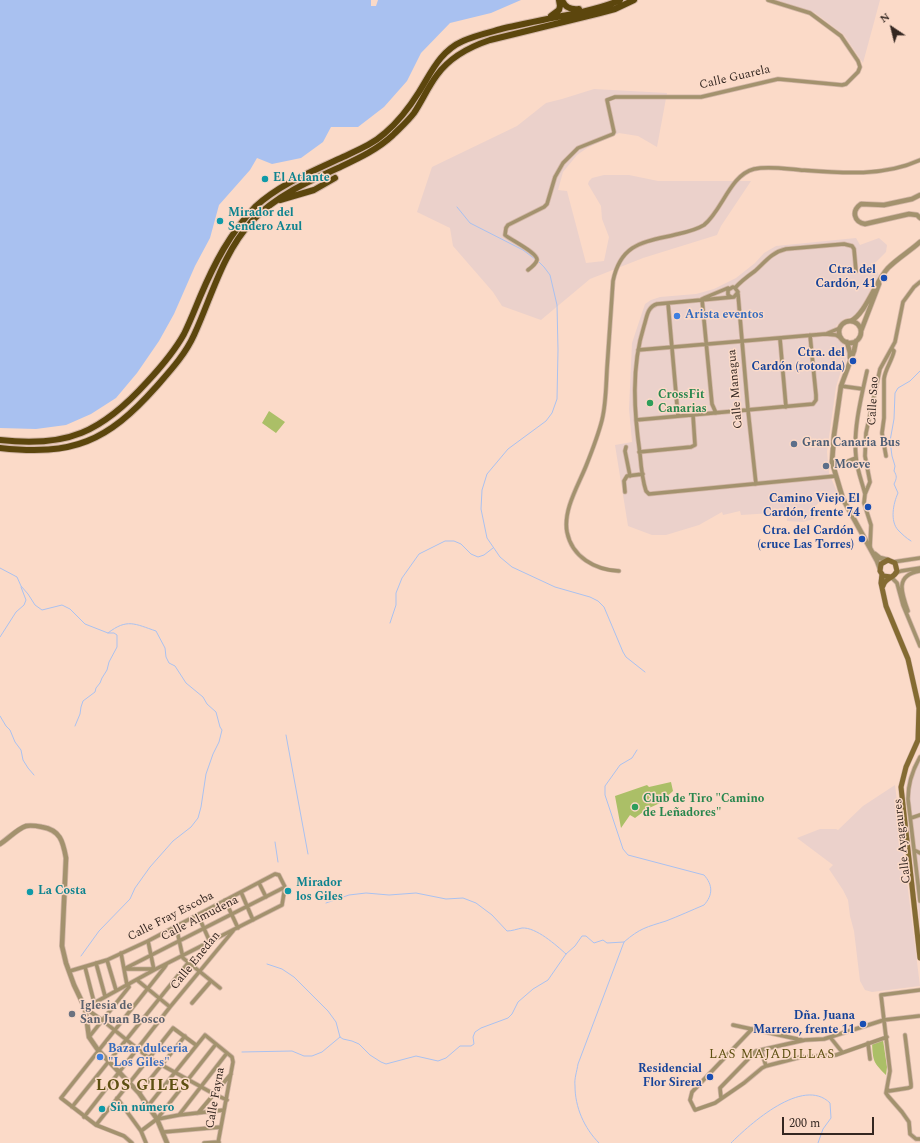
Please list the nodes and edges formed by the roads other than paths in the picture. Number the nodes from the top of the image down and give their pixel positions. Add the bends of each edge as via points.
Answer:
1 (561, 0) edge
2 (614, 0) edge
3 (620, 0) edge
4 (634, 0) edge
5 (768, 0) edge
6 (535, 21) junction
7 (446, 65) junction
8 (419, 112) dead end
9 (920, 160) edge
10 (306, 174) junction
11 (335, 178) dead end
12 (920, 195) edge
13 (253, 206) dead end
14 (264, 210) junction
15 (920, 218) edge
16 (237, 223) dead end
17 (920, 242) edge
18 (528, 270) dead end
19 (856, 271) dead end
20 (880, 280) junction
21 (920, 282) edge
22 (730, 287) junction
23 (735, 288) junction
24 (203, 290) junction
25 (738, 292) junction
26 (731, 297) junction
27 (703, 299) junction
28 (668, 303) junction
29 (851, 321) junction
30 (840, 328) junction
31 (861, 331) junction
32 (825, 334) junction
33 (810, 335) junction
34 (780, 338) junction
35 (841, 338) junction
36 (856, 341) junction
37 (742, 342) junction
38 (847, 342) junction
39 (706, 345) junction
40 (672, 348) junction
41 (892, 349) junction
42 (638, 350) junction
43 (849, 363) junction
44 (867, 371) dead end
45 (841, 386) junction
46 (863, 389) junction
47 (786, 407) junction
48 (748, 410) junction
49 (716, 413) junction
50 (694, 415) junction
51 (678, 416) junction
52 (636, 420) junction
53 (0, 440) edge
54 (626, 447) dead end
55 (0, 448) edge
56 (640, 452) junction
57 (886, 456) dead end
58 (856, 458) junction
59 (833, 467) junction
60 (643, 474) junction
61 (630, 476) junction
62 (836, 476) junction
63 (756, 484) junction
64 (625, 492) dead end
65 (865, 494) junction
66 (870, 548) junction
67 (920, 558) edge
68 (891, 561) junction
69 (920, 569) edge
70 (619, 571) dead end
71 (881, 571) junction
72 (896, 573) junction
73 (891, 577) junction
74 (882, 589) junction
75 (910, 620) junction
76 (920, 646) edge
77 (919, 735) edge
78 (920, 757) edge
79 (920, 815) edge
80 (911, 818) junction
81 (0, 844) edge
82 (914, 850) junction
83 (920, 853) edge
84 (259, 883) junction
85 (285, 887) junction
86 (242, 892) junction
87 (266, 897) junction
88 (225, 900) junction
89 (920, 901) edge
90 (248, 906) junction
91 (232, 914) junction
92 (198, 915) junction
93 (918, 916) edge
94 (253, 920) junction
95 (176, 926) junction
96 (238, 928) junction
97 (204, 929) junction
98 (233, 930) junction
99 (148, 941) junction
100 (179, 941) junction
101 (210, 942) junction
102 (121, 953) junction
103 (151, 956) junction
104 (182, 956) junction
105 (920, 958) edge
106 (108, 960) junction
107 (96, 962) junction
108 (188, 963) junction
109 (166, 965) junction
110 (85, 966) junction
111 (124, 969) junction
112 (154, 970) junction
113 (70, 971) junction
114 (200, 972) junction
115 (137, 980) junction
116 (211, 981) junction
117 (128, 985) junction
118 (148, 988) junction
119 (220, 988) dead end
120 (116, 990) junction
121 (920, 990) edge
122 (105, 996) junction
123 (159, 998) junction
124 (94, 1002) junction
125 (192, 1003) dead end
126 (170, 1007) junction
127 (85, 1008) junction
128 (919, 1016) edge
129 (102, 1020) junction
130 (884, 1020) junction
131 (733, 1025) dead end
132 (752, 1029) junction
133 (114, 1030) junction
134 (905, 1034) dead end
135 (185, 1036) junction
136 (89, 1037) junction
137 (830, 1037) junction
138 (887, 1037) junction
139 (126, 1040) junction
140 (805, 1040) junction
141 (868, 1043) junction
142 (216, 1044) junction
143 (196, 1045) junction
144 (137, 1049) junction
145 (98, 1050) junction
146 (761, 1050) junction
147 (842, 1052) junction
148 (227, 1053) junction
149 (149, 1058) junction
150 (870, 1059) dead end
151 (109, 1061) junction
152 (161, 1065) junction
153 (766, 1066) junction
154 (119, 1072) junction
155 (174, 1072) junction
156 (232, 1073) junction
157 (188, 1080) junction
158 (130, 1082) junction
159 (200, 1087) junction
160 (887, 1089) junction
161 (139, 1093) junction
162 (214, 1094) junction
163 (117, 1098) junction
164 (721, 1098) junction
165 (227, 1100) junction
166 (148, 1106) junction
167 (72, 1107) junction
168 (224, 1110) junction
169 (198, 1113) junction
170 (178, 1115) junction
171 (84, 1117) junction
172 (157, 1119) junction
173 (96, 1125) junction
174 (221, 1127) junction
175 (141, 1131) junction
176 (164, 1132) junction
177 (920, 1139) edge
178 (218, 1142) edge
179 (132, 1143) edge
180 (146, 1143) edge
181 (167, 1143) edge
182 (204, 1143) edge

1 - 2 highway via 568,8 575,10
1 - 6 highway via 558,12
3 - 6 highway via 585,11
4 - 7 highway via 600,14 476,45
5 - 18 street, Calle Guarela via 810,14 839,34 858,61 858,72 842,85 778,79 701,97 615,97 607,100 613,134 578,148 555,177 547,204 506,228 505,236 532,252 537,258
6 - 10 highway via 461,41 441,57 408,108 384,134 360,150
7 - 8 highway
7 - 14 highway via 414,113 389,139 363,156 288,192
9 - 70 street via 900,167 869,172 755,169 739,179 705,224 688,232 641,244 627,251 622,257 615,272 602,419 594,446 568,509 567,520 568,537 580,557 599,568
10 - 13 highway via 296,176 277,187
10 - 24 highway via 256,206 219,256
11 - 14 highway via 314,190 282,199
12 - 15 street via 884,205 860,204 855,216 856,220 866,224 910,214
14 - 55 highway via 244,230 228,255 193,337 183,354 134,410 109,430 78,445 34,451
16 - 24 highway via 217,255
17 - 20 street via 889,268
19 - 23 street via 852,246 844,244 786,249 768,257
20 - 29 street via 859,316
20 - 31 street
21 - 41 street via 904,302
22 - 23 street
22 - 26 street via 727,292
22 - 27 street
23 - 25 street
24 - 53 highway via 177,347 144,386 117,412 90,429 61,440 34,443
25 - 26 street
25 - 37 street, Calle Managua
26 - 27 street
27 - 28 street
27 - 39 street
28 - 40 street
28 - 42 street via 657,304 648,310
29 - 30 street via 844,323
29 - 31 street via 858,324
30 - 32 street
30 - 35 street
31 - 36 street
32 - 33 street
32 - 35 street
33 - 34 street
33 - 47 street via 816,400 812,404
34 - 37 street
34 - 47 street
35 - 38 street
36 - 38 street
36 - 43 street
37 - 39 street
37 - 48 street, Calle Managua
38 - 43 street
39 - 40 street
39 - 49 street via 712,404
40 - 42 street
40 - 51 street
41 - 57 street, Calle Sao via 893,356 884,374 882,433
41 - 65 street via 880,369 866,433 865,456 870,482
42 - 52 street
43 - 45 street
44 - 46 street
45 - 46 street
45 - 59 street via 832,455
46 - 58 street via 856,434
47 - 48 street
48 - 49 street
48 - 63 street, Calle Managua
49 - 50 street
50 - 51 street
50 - 56 street via 695,445
51 - 52 street
52 - 56 street
54 - 61 street
56 - 60 street
58 - 59 street
58 - 65 street
59 - 62 street
60 - 61 street
60 - 63 street via 645,489 649,494
61 - 64 street via 624,481
62 - 63 street
62 - 66 street via 848,510
65 - 66 street via 864,505 871,525
66 - 68 street via 878,557
66 - 71 street
67 - 68 street
68 - 71 main road via 883,562
68 - 72 main road via 896,565
69 - 72 street via 901,570
69 - 75 street via 909,573 902,583
71 - 73 main road via 885,577
71 - 74 main road
72 - 73 main road
73 - 74 main road via 884,581
73 - 75 street via 897,583
74 - 77 main road via 886,606 911,669 919,708
75 - 76 street
77 - 93 main road via 901,787
78 - 80 street, Calle Ayagaures via 908,785
79 - 80 street
80 - 82 street, Calle Ayagaures
81 - 113 street via 22,828 31,826 49,828 61,839 66,858 62,946
82 - 83 street
82 - 89 street, Calle Ayagaures
84 - 85 street, Calle Fray Escoba via 275,874 279,875
84 - 86 street, Calle Fray Escoba
84 - 87 street
85 - 87 street, Calle Almudena
85 - 94 street via 282,905
86 - 88 street, Calle Fray Escoba
86 - 90 street
87 - 90 street, Calle Almudena
88 - 91 street
88 - 92 street, Calle Fray Escoba
90 - 91 street, Calle Almudena
90 - 94 street
91 - 96 street
91 - 97 street, Calle Almudena
92 - 95 street, Calle Fray Escoba
92 - 97 street
93 - 105 main road
94 - 96 street
95 - 99 street, Calle Fray Escoba
95 - 100 street
96 - 98 street
97 - 100 street, Calle Almudena
97 - 101 street
98 - 101 street
98 - 114 street, Calle Enedan
99 - 102 street, Calle Fray Escoba
99 - 103 street
100 - 103 street, Calle Almudena
100 - 104 street
101 - 104 street
102 - 106 street, Calle Fray Escoba
102 - 111 street
103 - 111 street, Calle Almudena
103 - 112 street
104 - 108 street
104 - 109 street
106 - 107 street, Calle Fray Escoba
106 - 120 street
107 - 110 street, Calle Fray Escoba
107 - 122 street
108 - 114 street
108 - 123 street
109 - 112 street
109 - 118 street
110 - 113 street, Calle Fray Escoba
110 - 124 street
111 - 112 street
111 - 117 street
112 - 115 street
113 - 127 street
114 - 116 street
114 - 126 street, Calle Enedan
115 - 117 street
115 - 118 street
116 - 119 street
116 - 125 street
117 - 120 street
117 - 129 street
118 - 123 street
118 - 133 street
120 - 122 street
121 - 130 street via 882,994
122 - 124 street
123 - 126 street
123 - 139 street
124 - 127 street
126 - 144 street, Calle Enedan
127 - 129 street
127 - 136 street
128 - 130 street
129 - 133 street
129 - 136 street
130 - 137 street
130 - 138 street
131 - 132 street
132 - 140 street
132 - 164 street via 692,1092 690,1100 695,1110 715,1103
133 - 139 street
133 - 145 street
134 - 160 street via 911,1084 908,1088 889,1091
135 - 143 street
135 - 149 street via 173,1028
135 - 152 street
136 - 145 street
137 - 140 street
137 - 147 street
138 - 141 street
138 - 160 street via 890,1071
139 - 144 street
139 - 151 street
140 - 146 street
141 - 147 street
141 - 150 street
142 - 143 street via 205,1035
142 - 148 street
142 - 157 street
143 - 155 street
144 - 149 street
144 - 154 street, Calle Enedan
145 - 151 street
145 - 167 street via 61,1098
146 - 153 street
146 - 164 street via 753,1054 720,1088
147 - 153 street via 836,1055 794,1058
148 - 156 street, Calle Fayna via 232,1057
148 - 159 street
149 - 152 street
149 - 158 street
151 - 154 street
151 - 167 street
152 - 155 street
152 - 161 street
153 - 164 street
154 - 158 street
154 - 171 street, Calle Enedan
155 - 157 street
155 - 166 street
156 - 162 street
156 - 165 street, Calle Fayna
157 - 159 street
157 - 172 street
158 - 161 street
158 - 163 street
159 - 162 street
159 - 170 street
160 - 177 street via 888,1096 909,1122 910,1134
161 - 166 street
162 - 165 street
162 - 169 street
163 - 173 street
163 - 175 street
165 - 168 street, Calle Fayna
166 - 172 street
167 - 171 street
168 - 169 street
168 - 174 street, Calle Fayna
169 - 170 street
170 - 172 street
171 - 173 street
172 - 175 street
172 - 176 street
173 - 179 street via 124,1136
174 - 176 street
174 - 178 street, Calle Fayna
175 - 180 street
176 - 181 street
178 - 182 street

